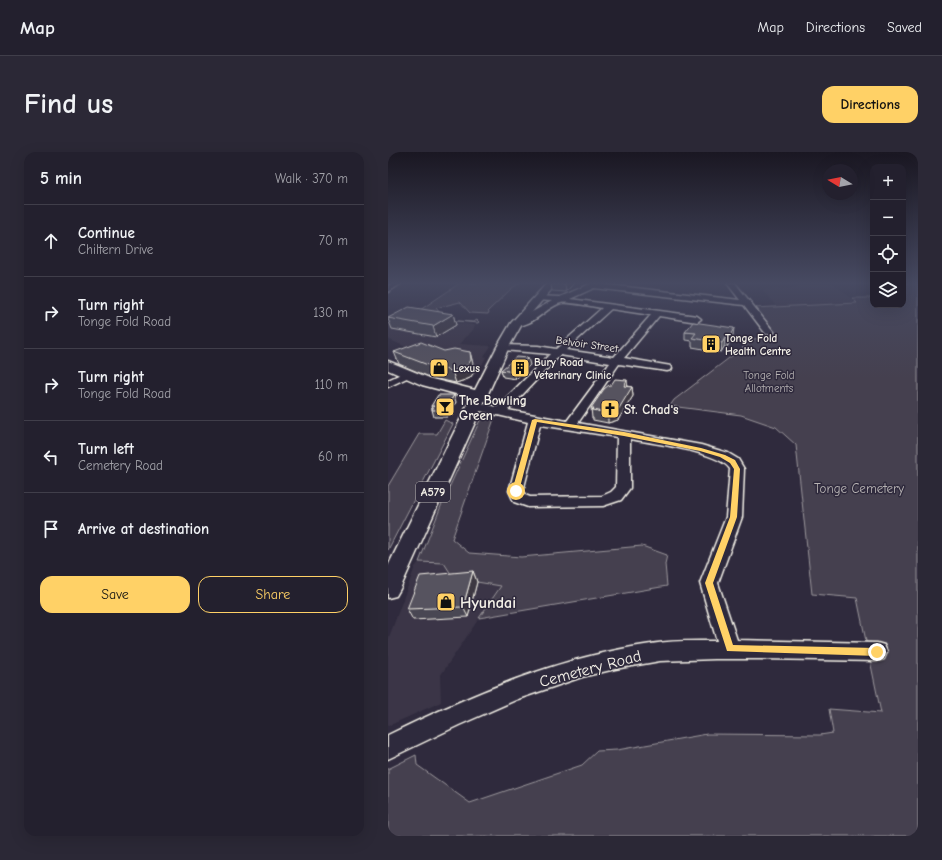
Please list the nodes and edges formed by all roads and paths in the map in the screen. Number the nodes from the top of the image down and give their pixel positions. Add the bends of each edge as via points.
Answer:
1 (524, 315) edge
2 (535, 315) edge
3 (599, 315) edge
4 (655, 315) edge
5 (670, 315) edge
6 (756, 315) edge
7 (697, 319) dead end
8 (517, 323) junction
9 (769, 332) dead end
10 (503, 347) junction
11 (558, 352) junction
12 (617, 360) junction
13 (388, 365) edge
14 (667, 368) dead end
15 (407, 374) junction
16 (388, 384) edge
17 (480, 396) junction
18 (499, 412) junction
19 (535, 420) junction
20 (570, 426) junction
21 (624, 434) junction
22 (388, 589) edge
23 (730, 649) junction
24 (877, 652) dead end
25 (388, 747) edge

1 - 8 main road, A579
2 - 8 street
3 - 11 street
4 - 12 street
5 - 7 street
6 - 9 street
8 - 10 main road, A579
10 - 11 street, Belvoir Street
10 - 17 main road, A579
11 - 12 street, Belvoir Street
11 - 18 street
12 - 14 street, Belvoir Street
12 - 20 street
13 - 15 main road
15 - 16 street
15 - 17 main road via 449,389
17 - 18 street
17 - 22 main road, A579
18 - 19 street
19 - 20 street
19 - 21 street via 516,491 519,498 528,502 603,501 616,496 623,488
20 - 21 street
21 - 23 street via 736,457 734,517 709,583
23 - 24 street, Cemetery Road
23 - 25 street, Cemetery Road via 650,653 590,665 494,698

